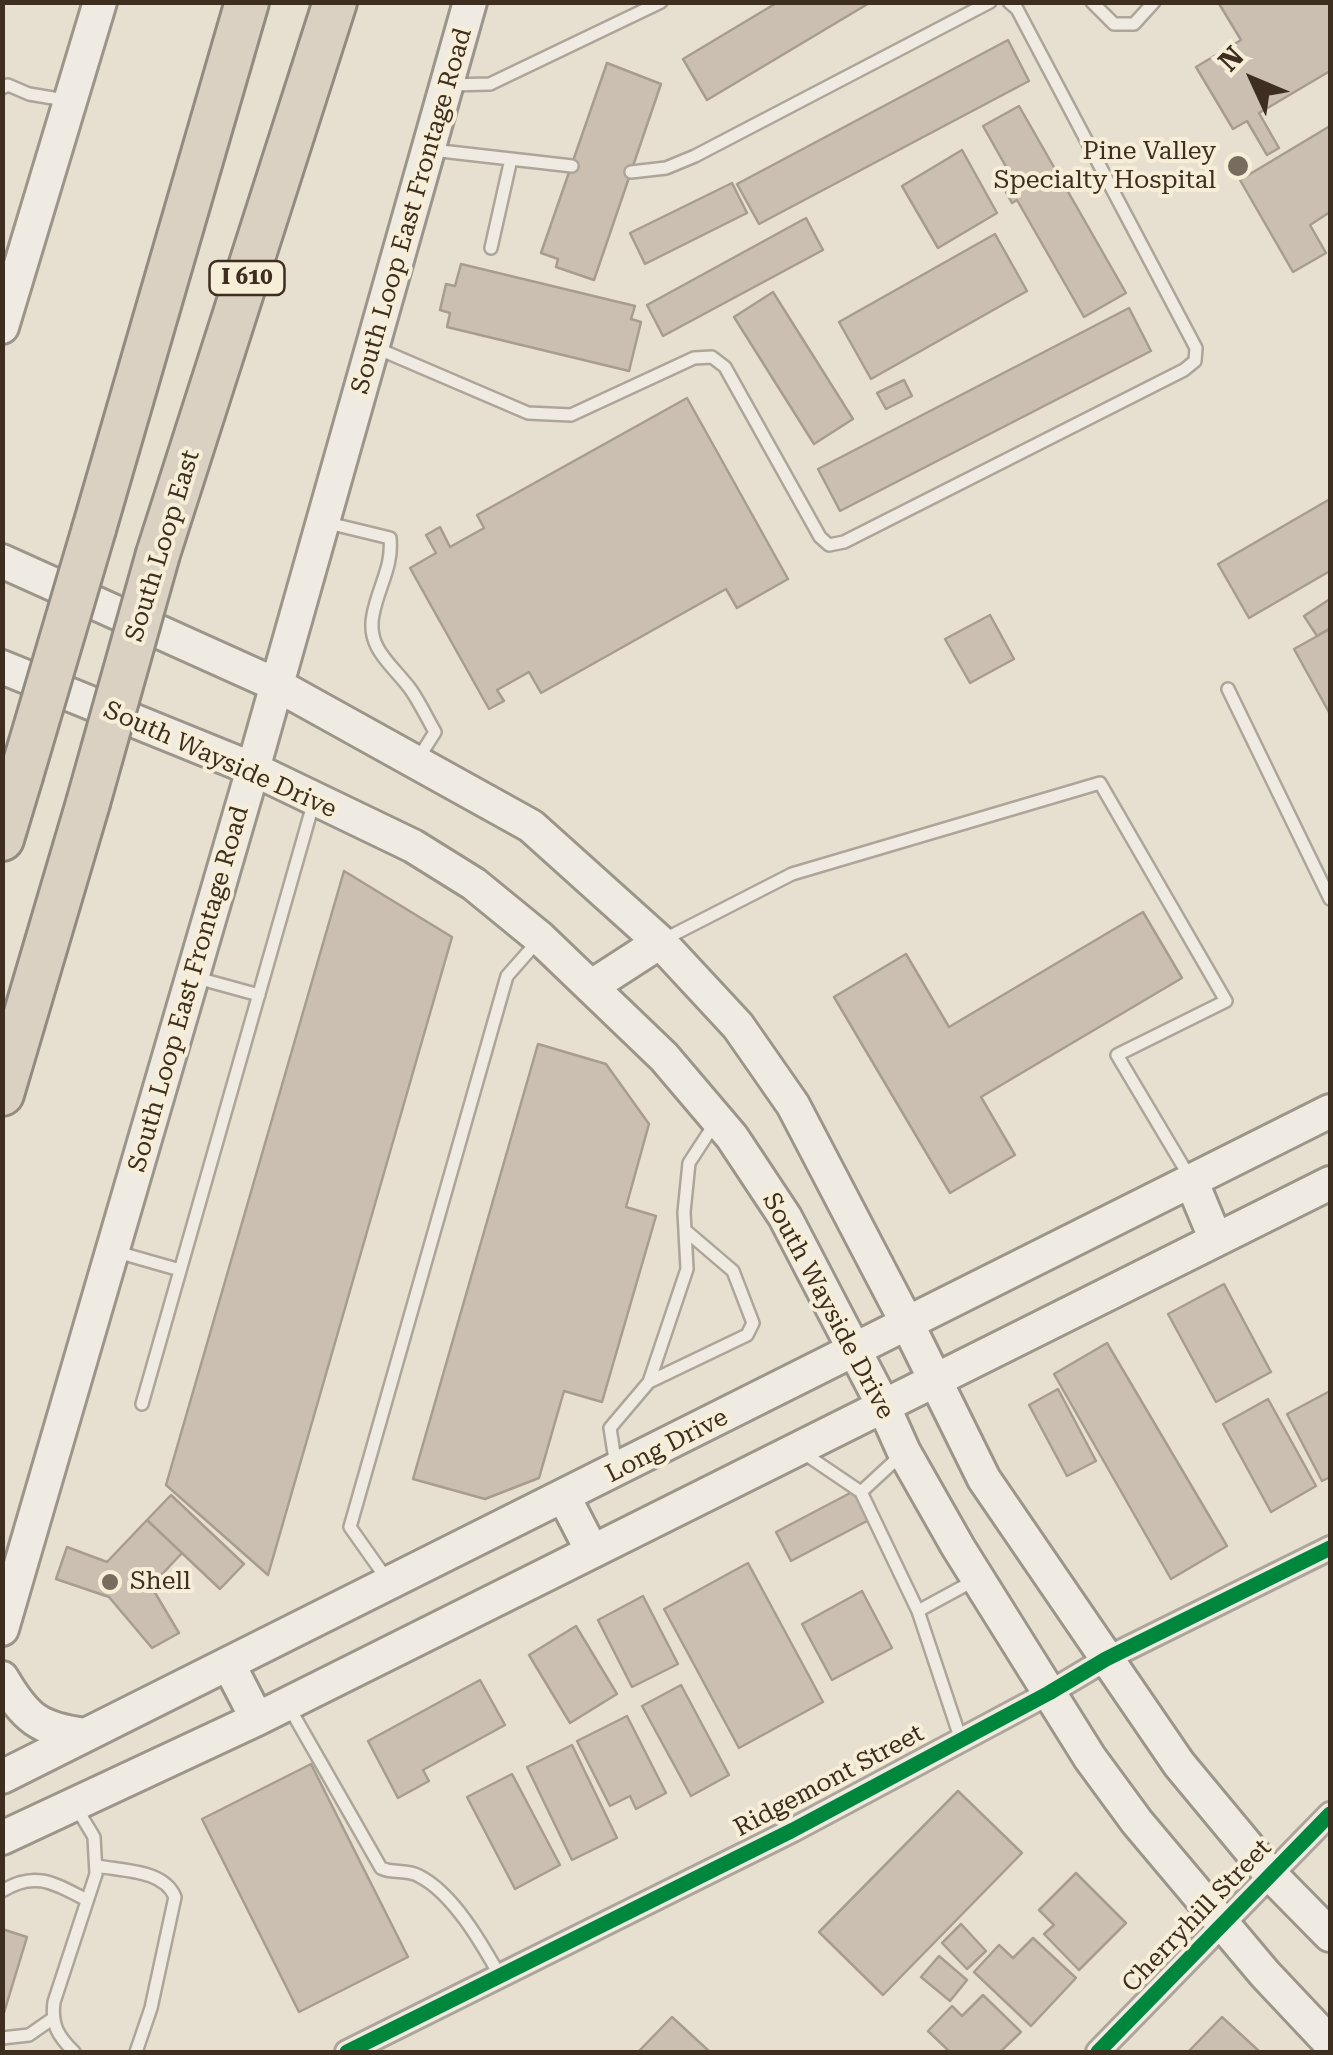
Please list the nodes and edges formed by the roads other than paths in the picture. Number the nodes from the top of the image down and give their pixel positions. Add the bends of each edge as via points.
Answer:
1 (100, 2) edge
2 (247, 2) edge
3 (335, 2) edge
4 (470, 2) edge
5 (661, 2) edge
6 (990, 2) edge
7 (1009, 2) edge
8 (1092, 2) edge
9 (1154, 2) edge
10 (449, 85) junction
11 (2, 88) edge
12 (70, 101) junction
13 (428, 149) junction
14 (512, 159) junction
15 (572, 166) dead end
16 (631, 172) dead end
17 (491, 248) dead end
18 (4, 313) edge
19 (374, 346) junction
20 (323, 521) junction
21 (2, 561) edge
22 (2, 667) edge
23 (277, 685) junction
24 (1228, 689) dead end
25 (416, 762) junction
26 (253, 769) junction
27 (314, 801) junction
28 (2, 839) edge
29 (1330, 898) edge
30 (540, 938) junction
31 (660, 942) junction
32 (192, 977) junction
33 (592, 986) junction
34 (259, 995) junction
35 (2, 1094) edge
36 (1330, 1111) edge
37 (717, 1120) junction
38 (1191, 1180) junction
39 (1330, 1184) edge
40 (685, 1230) junction
41 (1216, 1240) junction
42 (113, 1251) junction
43 (180, 1270) junction
44 (908, 1325) junction
45 (854, 1353) junction
46 (935, 1379) junction
47 (648, 1382) junction
48 (142, 1404) dead end
49 (883, 1405) junction
50 (797, 1448) junction
51 (904, 1452) junction
52 (616, 1472) junction
53 (861, 1492) junction
54 (564, 1498) junction
55 (1330, 1548) edge
56 (592, 1551) junction
57 (978, 1578) junction
58 (390, 1583) junction
59 (918, 1612) junction
60 (2, 1629) edge
61 (1106, 1659) junction
62 (228, 1664) junction
63 (2, 1678) edge
64 (1049, 1693) junction
65 (287, 1703) junction
66 (257, 1718) junction
67 (85, 1736) junction
68 (961, 1740) junction
69 (2, 1777) edge
70 (74, 1804) junction
71 (1330, 1814) edge
72 (2, 1838) edge
73 (97, 1866) junction
74 (1272, 1876) junction
75 (2, 1891) edge
76 (87, 1900) junction
77 (1224, 1922) junction
78 (1330, 1935) edge
79 (500, 1976) junction
80 (52, 2019) junction
81 (2, 2038) edge
82 (1330, 2044) edge
83 (74, 2052) edge
84 (136, 2052) edge
85 (346, 2052) edge
86 (1098, 2052) edge

1 - 12 main road
2 - 28 highway, I 610, bridge
3 - 35 highway, South Loop East / I 610, bridge via 158,554
4 - 10 main road, South Loop East Frontage Road
5 - 10 lane via 490,84
6 - 16 lane via 695,156
7 - 19 lane via 1196,348 1195,361 1184,370 829,545 725,366 712,357 694,358 572,415 550,416 528,414
8 - 9 lane via 1114,24 1134,24
10 - 13 main road, South Loop East Frontage Road
11 - 12 lane
12 - 18 main road
13 - 14 lane
13 - 19 main road, South Loop East Frontage Road
14 - 15 lane
14 - 17 lane
19 - 20 main road, South Loop East Frontage Road
20 - 23 main road, South Loop East Frontage Road
20 - 25 lane via 390,538 392,558 371,635 435,732
21 - 23 main road
22 - 26 main road, South Wayside Drive
23 - 25 main road
23 - 26 main road, South Loop East Frontage Road
24 - 29 lane
25 - 31 main road via 531,826
26 - 27 main road, South Wayside Drive
26 - 32 main road, South Loop East Frontage Road
27 - 30 main road, South Wayside Drive via 412,846 474,884
27 - 34 lane
30 - 33 main road, South Wayside Drive
30 - 58 lane via 507,976 350,1528
31 - 33 main road
31 - 38 lane via 792,874 1100,783 1226,1001 1118,1054
31 - 44 main road via 738,1026 793,1106
32 - 34 lane
32 - 42 main road, South Loop East Frontage Road
33 - 37 main road, South Wayside Drive
34 - 43 lane
36 - 38 main road, Long Drive
37 - 40 lane via 690,1162
37 - 45 main road, South Wayside Drive via 785,1217
38 - 41 main road
38 - 44 main road, Long Drive
39 - 41 main road
40 - 47 lane via 688,1268
40 - 47 lane via 733,1271 753,1323 747,1335
41 - 46 main road
42 - 43 lane
42 - 60 main road, South Loop East Frontage Road
43 - 48 lane
44 - 45 main road, Long Drive
44 - 46 main road
45 - 49 main road, South Wayside Drive
45 - 52 main road, Long Drive
46 - 49 main road
46 - 61 main road via 984,1479
47 - 52 lane via 610,1428
49 - 50 main road
49 - 51 main road, South Wayside Drive
50 - 53 lane
50 - 56 main road
51 - 53 lane
51 - 57 main road, South Wayside Drive
52 - 54 main road, Long Drive
53 - 59 lane
54 - 56 main road
54 - 58 main road, Long Drive
55 - 61 street, Ridgemont Street
56 - 65 main road
57 - 59 lane
57 - 64 main road, South Wayside Drive
58 - 62 main road, Long Drive
59 - 68 lane
61 - 64 street, Ridgemont Street
61 - 74 main road via 1179,1764
62 - 66 main road
62 - 67 main road, Long Drive
63 - 67 main road via 25,1711 50,1730
64 - 68 street, Ridgemont Street
64 - 77 main road, South Wayside Drive via 1128,1810
65 - 66 main road
65 - 79 lane via 380,1868 415,1873 438,1890
66 - 70 main road
67 - 69 main road, Long Drive
68 - 79 street, Ridgemont Street
70 - 72 main road
70 - 73 lane via 94,1837
71 - 74 street, Cherryhill Street
73 - 76 lane
73 - 84 lane via 160,1878 176,1898
74 - 77 street, Cherryhill Street
74 - 78 main road
75 - 76 lane via 26,1878
76 - 80 lane
77 - 82 main road, South Wayside Drive
77 - 86 street, Cherryhill Street
79 - 85 street, Ridgemont Street
80 - 81 lane via 30,2035
80 - 83 lane

